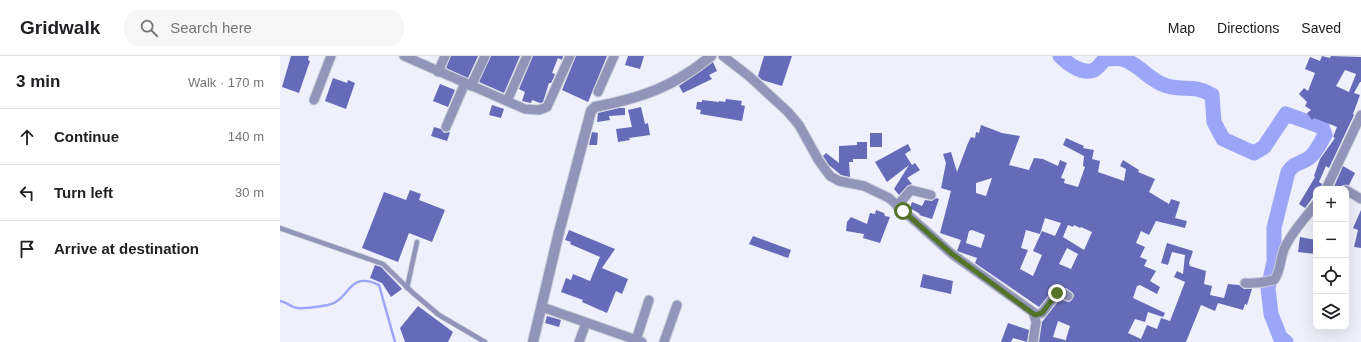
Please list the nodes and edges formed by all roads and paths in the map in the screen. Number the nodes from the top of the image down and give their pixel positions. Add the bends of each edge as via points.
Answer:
1 (331, 56) edge
2 (404, 56) edge
3 (445, 56) edge
4 (485, 56) edge
5 (527, 56) edge
6 (570, 56) edge
7 (614, 56) edge
8 (710, 56) edge
9 (723, 56) edge
10 (438, 72) junction
11 (468, 84) junction
12 (598, 92) dead end
13 (314, 100) dead end
14 (507, 101) junction
15 (1361, 115) edge
16 (446, 127) dead end
17 (1328, 185) edge
18 (1349, 192) edge
19 (931, 195) dead end
20 (1361, 199) edge
21 (897, 206) junction
22 (1313, 208) edge
23 (280, 228) edge
24 (417, 242) dead end
25 (1245, 283) dead end
26 (407, 288) junction
27 (1068, 296) dead end
28 (649, 300) dead end
29 (677, 305) dead end
30 (542, 307) junction
31 (1035, 315) junction
32 (586, 323) junction
33 (617, 338) edge
34 (639, 341) edge
35 (485, 342) edge
36 (533, 342) edge
37 (579, 342) edge
38 (664, 342) edge
39 (1033, 342) edge

1 - 13 street
2 - 10 street
3 - 10 street
4 - 11 street
5 - 14 street
6 - 14 street via 547,107 528,110
7 - 12 street
8 - 30 street via 694,69 650,94 595,107 591,111
9 - 21 street via 788,112 830,176 882,194
10 - 11 street
11 - 14 street
11 - 16 street
15 - 17 street
18 - 20 street
19 - 21 street via 911,190
21 - 31 street via 952,254
22 - 25 street via 1285,246 1280,257 1277,277 1252,284
23 - 26 lane via 376,260 390,269
24 - 26 lane
26 - 35 lane via 439,315
27 - 31 street via 1057,293 1042,313
28 - 34 street
29 - 38 street
30 - 32 street
30 - 36 street
31 - 39 street
32 - 33 street
32 - 37 street
33 - 34 street

